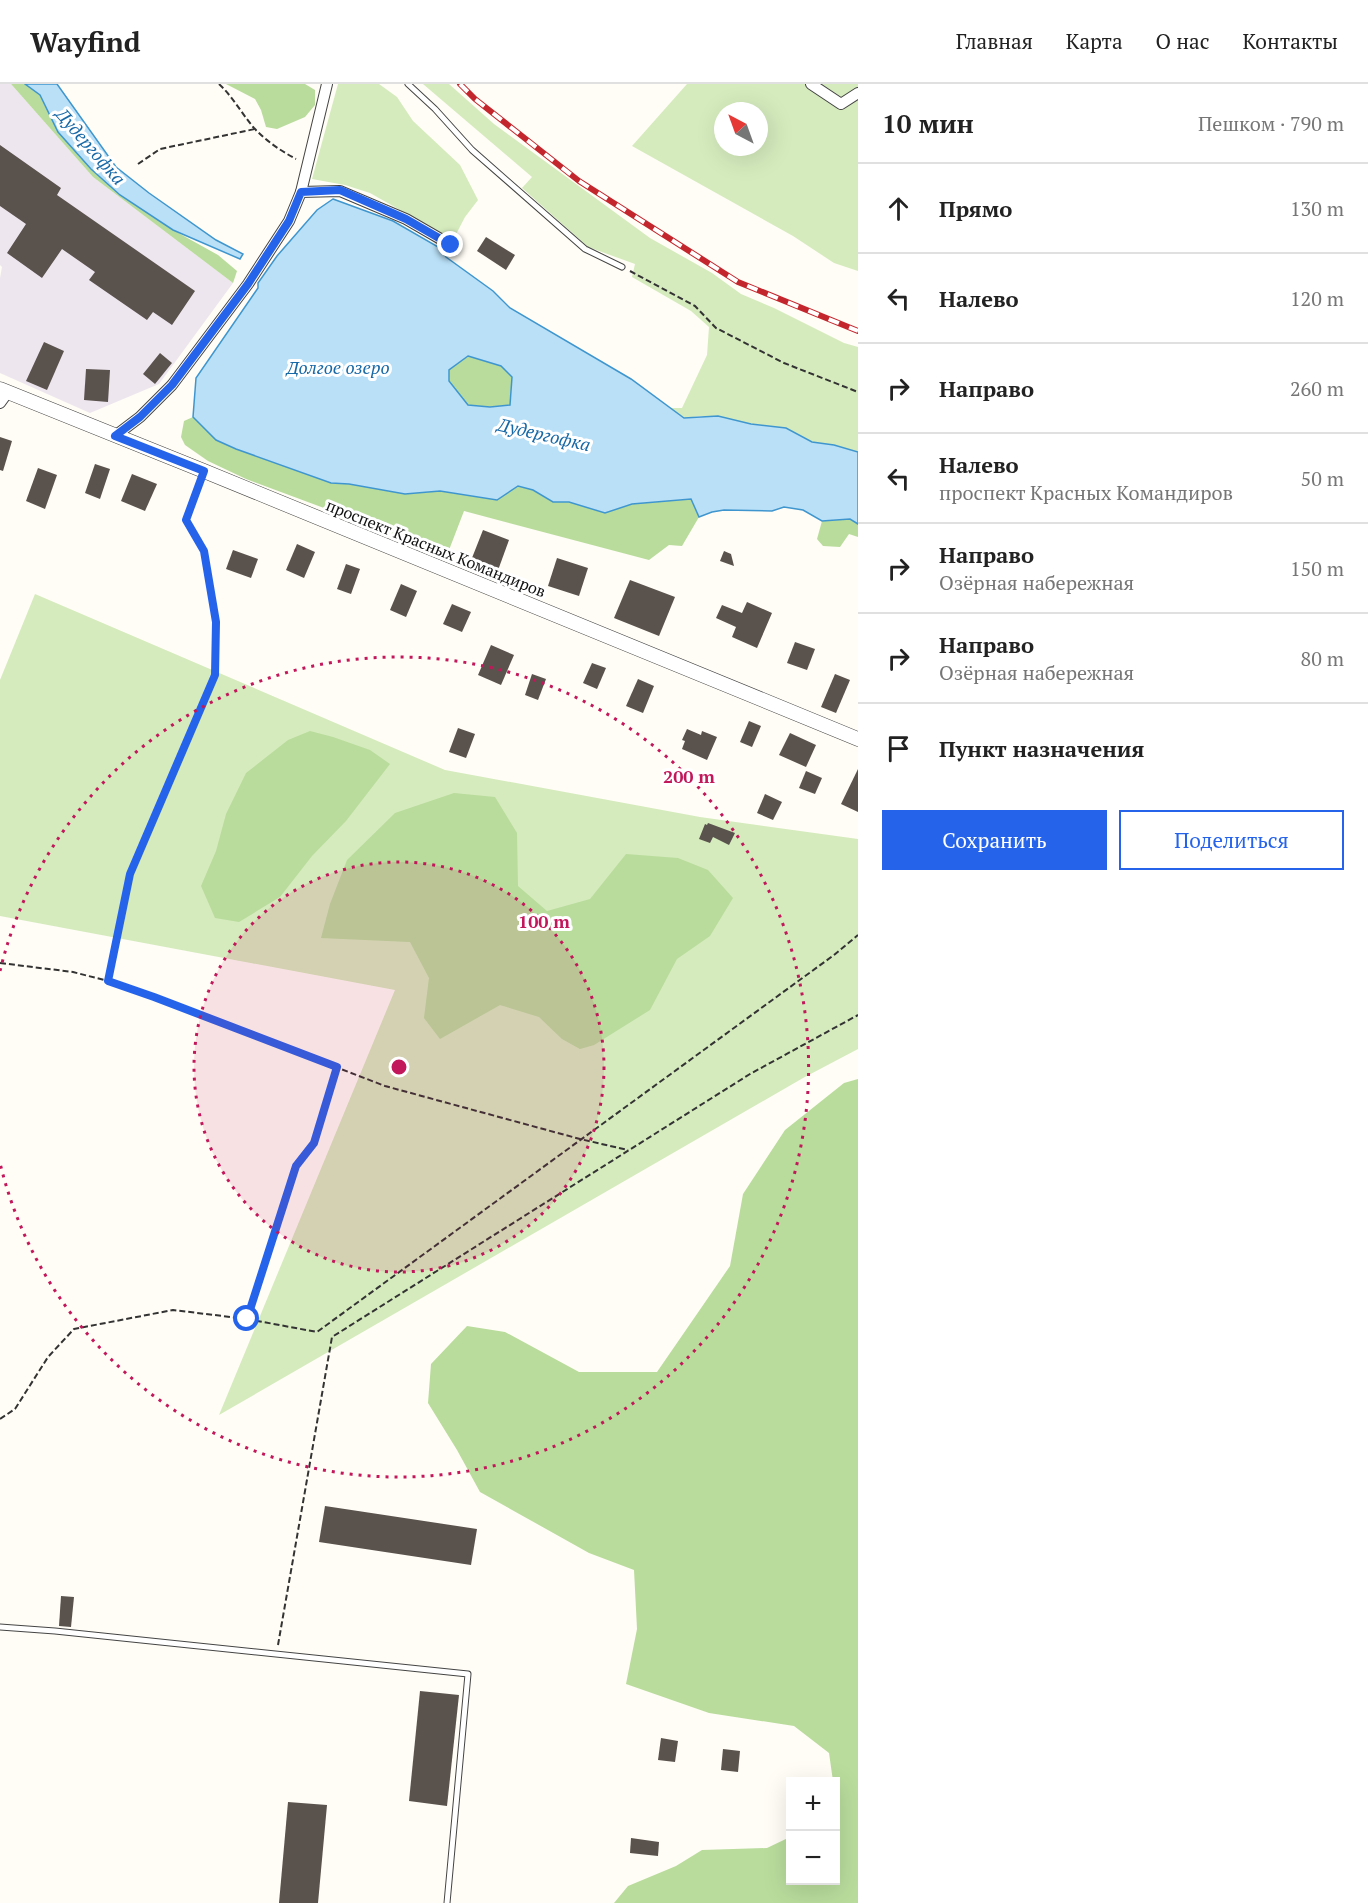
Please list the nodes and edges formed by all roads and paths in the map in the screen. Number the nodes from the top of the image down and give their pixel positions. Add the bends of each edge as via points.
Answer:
1 (219, 84) edge
2 (327, 84) edge
3 (408, 84) edge
4 (811, 84) edge
5 (858, 93) edge
6 (255, 129) junction
7 (138, 164) dead end
8 (306, 165) junction
9 (301, 192) junction
10 (451, 245) dead end
11 (622, 267) joint
12 (858, 392) edge
13 (2, 395) edge
14 (115, 436) junction
15 (204, 471) junction
16 (858, 740) edge
17 (858, 935) edge
18 (0, 963) edge
19 (108, 981) junction
20 (858, 1015) edge
21 (337, 1067) junction
22 (580, 1139) junction
23 (628, 1150) junction
24 (247, 1319) junction
25 (0, 1419) edge
26 (0, 1627) edge
27 (276, 1654) junction
28 (447, 1903) edge

1 - 6 path
2 - 8 street
3 - 11 lane via 472,150 585,249
4 - 5 street via 841,104
6 - 7 path via 160,149
6 - 8 path via 281,152
8 - 9 street
9 - 10 street via 340,190 406,219
9 - 14 street via 289,221 259,267 172,385
11 - 12 path via 695,306 716,328 784,363
13 - 14 street, проспект Красных Командиров
14 - 15 street, проспект Красных Командиров
15 - 16 street, проспект Красных Командиров
15 - 19 path via 186,520 204,551 216,622 215,675 130,874
17 - 22 path
18 - 19 path via 73,972
19 - 21 path
20 - 23 path via 750,1074
21 - 22 path via 385,1086
21 - 24 path via 314,1143 296,1166
22 - 23 path
22 - 24 path via 317,1332
23 - 27 path via 332,1337
24 - 25 path via 173,1310 74,1329 48,1357 15,1409
26 - 27 lane
27 - 28 lane via 468,1674

